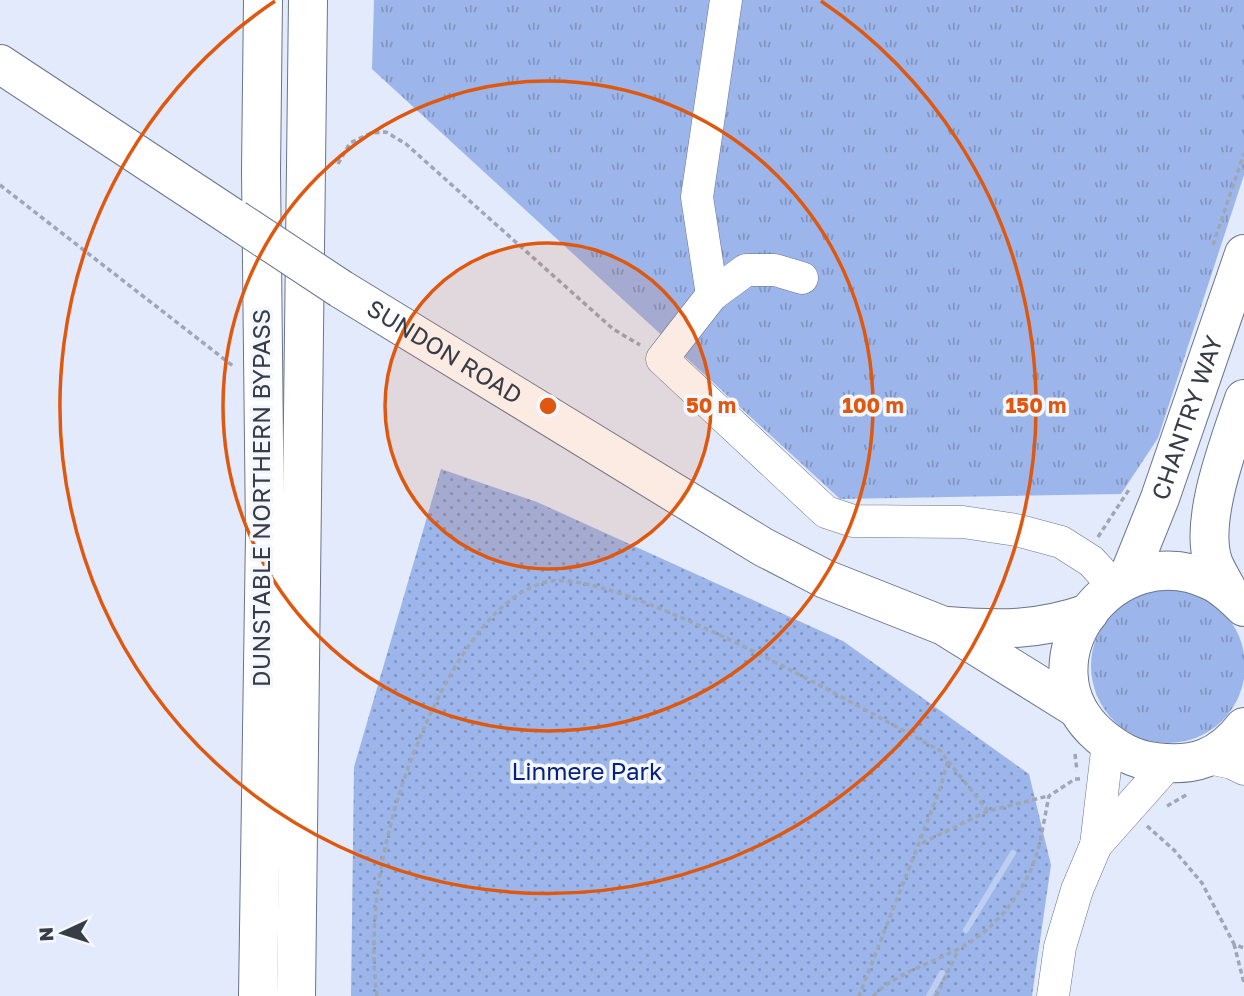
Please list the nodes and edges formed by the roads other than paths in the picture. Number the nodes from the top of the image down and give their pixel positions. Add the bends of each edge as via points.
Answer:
1 (263, 0) edge
2 (308, 0) edge
3 (726, 0) edge
4 (0, 64) edge
5 (1227, 254) edge
6 (802, 278) dead end
7 (712, 295) junction
8 (1244, 399) edge
9 (1110, 593) junction
10 (1236, 599) edge
11 (944, 626) junction
12 (1076, 708) junction
13 (1244, 727) edge
14 (1108, 743) junction
15 (1168, 764) junction
16 (1216, 773) edge
17 (1096, 845) junction
18 (258, 996) edge
19 (296, 996) edge
20 (1053, 996) edge

1 - 18 main road, DUNSTABLE NORTHERN BYPASS via 265,534
2 - 19 main road, DUNSTABLE NORTHERN BYPASS
3 - 7 street via 698,197
4 - 11 main road, SUNDON ROAD, bridge via 341,289 763,547 825,579
5 - 9 main road, CHANTRY WAY via 1160,498
6 - 7 street via 775,270 746,270
7 - 9 street via 662,359 826,512 853,521 963,522 1062,541 1091,561
8 - 10 main road, CHANTRY WAY via 1226,450 1209,533 1213,561
9 - 10 main road, SUNDON ROAD via 1144,572 1178,571 1213,581
9 - 11 main road, SUNDON ROAD via 1059,623 1027,628
9 - 12 main road, CHANTRY WAY via 1076,632 1069,655
11 - 12 main road, SUNDON ROAD
12 - 14 main road
13 - 16 main road
14 - 15 main road via 1143,761
14 - 17 street
15 - 16 main road via 1189,763
15 - 17 street
17 - 20 street via 1060,947

